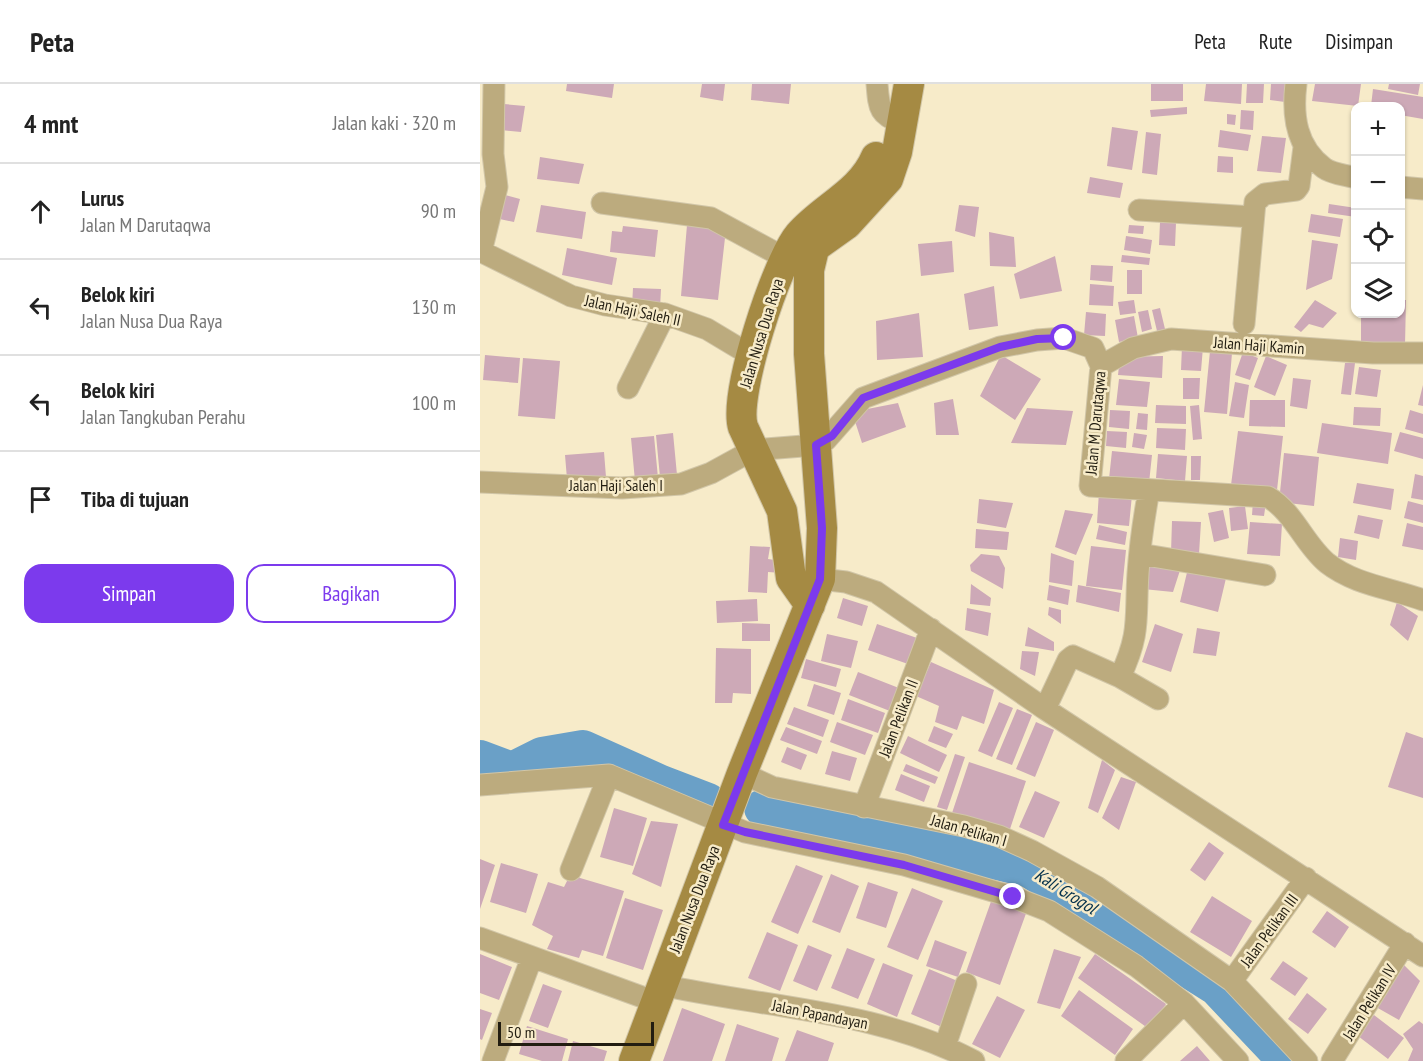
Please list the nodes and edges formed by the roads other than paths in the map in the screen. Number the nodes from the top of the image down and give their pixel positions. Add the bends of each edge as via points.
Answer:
1 (494, 84) edge
2 (877, 84) edge
3 (891, 84) edge
4 (909, 84) edge
5 (1296, 84) edge
6 (895, 121) junction
7 (1304, 147) junction
8 (1351, 177) edge
9 (1405, 188) edge
10 (1423, 189) edge
11 (602, 203) dead end
12 (1139, 210) dead end
13 (1253, 217) junction
14 (481, 252) edge
15 (797, 265) junction
16 (664, 314) junction
17 (1244, 324) dead end
18 (1423, 353) edge
19 (752, 356) junction
20 (1101, 366) junction
21 (628, 388) dead end
22 (816, 445) junction
23 (753, 450) junction
24 (480, 482) edge
25 (1149, 490) junction
26 (1140, 554) junction
27 (1265, 575) dead end
28 (815, 592) junction
29 (1422, 593) edge
30 (932, 629) junction
31 (1120, 677) junction
32 (1158, 699) dead end
33 (1045, 709) junction
34 (742, 773) junction
35 (609, 775) junction
36 (480, 785) edge
37 (864, 807) junction
38 (723, 825) junction
39 (571, 870) dead end
40 (1306, 878) junction
41 (480, 938) edge
42 (1406, 943) junction
43 (1423, 956) edge
44 (532, 957) junction
45 (1232, 981) junction
46 (966, 984) dead end
47 (659, 994) junction
48 (1184, 1003) junction
49 (945, 1046) junction
50 (494, 1061) edge
51 (634, 1061) edge
52 (974, 1061) edge
53 (1126, 1061) edge
54 (1238, 1061) edge
55 (1307, 1061) edge
56 (1332, 1061) edge

1 - 14 street via 493,154 497,187
2 - 6 street via 879,104
3 - 6 street, Jalan Nusa Dua Raya
4 - 6 street, Jalan Nusa Dua Raya
5 - 7 street via 1294,116
6 - 15 street, Jalan Nusa Dua Raya via 864,177 803,231
7 - 8 street via 1325,169
7 - 13 street via 1299,186 1296,190 1260,196 1255,201
9 - 10 street
11 - 15 street via 711,218
12 - 13 street
13 - 17 street
14 - 16 street, Jalan Haji Saleh II via 571,296
15 - 19 street, Jalan Nusa Dua Raya
15 - 22 street, Jalan Nusa Dua Raya
16 - 19 street, Jalan Haji Saleh II via 707,329
16 - 21 street
18 - 20 street, Jalan Haji Kamin via 1171,339 1134,348
19 - 23 street, Jalan Nusa Dua Raya via 740,408
20 - 22 street, Jalan M Darutaqwa via 1093,348 1064,338 1000,347 863,398 832,436
20 - 25 street, Jalan M Darutaqwa via 1090,486
22 - 23 street, Jalan Haji Saleh I
22 - 28 street, Jalan Nusa Dua Raya via 822,528
23 - 24 street, Jalan Haji Saleh I via 696,480 660,487
23 - 28 street, Jalan Nusa Dua Raya via 782,511 789,571 795,585
25 - 26 street
25 - 29 street via 1268,497 1283,508 1313,549 1346,575
26 - 27 street
26 - 31 street via 1137,627
28 - 30 street via 846,582 876,592
28 - 34 street, Jalan Nusa Dua Raya
30 - 33 street
30 - 37 street, Jalan Pelikan II
31 - 32 street
31 - 33 street via 1071,657
33 - 40 street
34 - 37 street, Jalan Pelikan I via 772,787
34 - 38 street, Jalan Nusa Dua Raya
35 - 36 street
35 - 38 street
35 - 39 street
37 - 45 street, Jalan Pelikan I via 964,826 1032,851 1097,887
38 - 47 street, Jalan Nusa Dua Raya
38 - 48 street via 904,865 1013,897 1049,911 1095,939
40 - 42 street
40 - 45 street, Jalan Pelikan III
41 - 44 street, Jalan Papandayan
42 - 43 street
42 - 56 street, Jalan Pelikan IV
44 - 47 street, Jalan Papandayan
44 - 50 street
45 - 55 street, Jalan Pelikan I
46 - 49 street
47 - 49 street, Jalan Papandayan via 831,1015
47 - 51 street, Jalan Nusa Dua Raya
48 - 53 street
48 - 54 street
49 - 52 street, Jalan Papandayan

